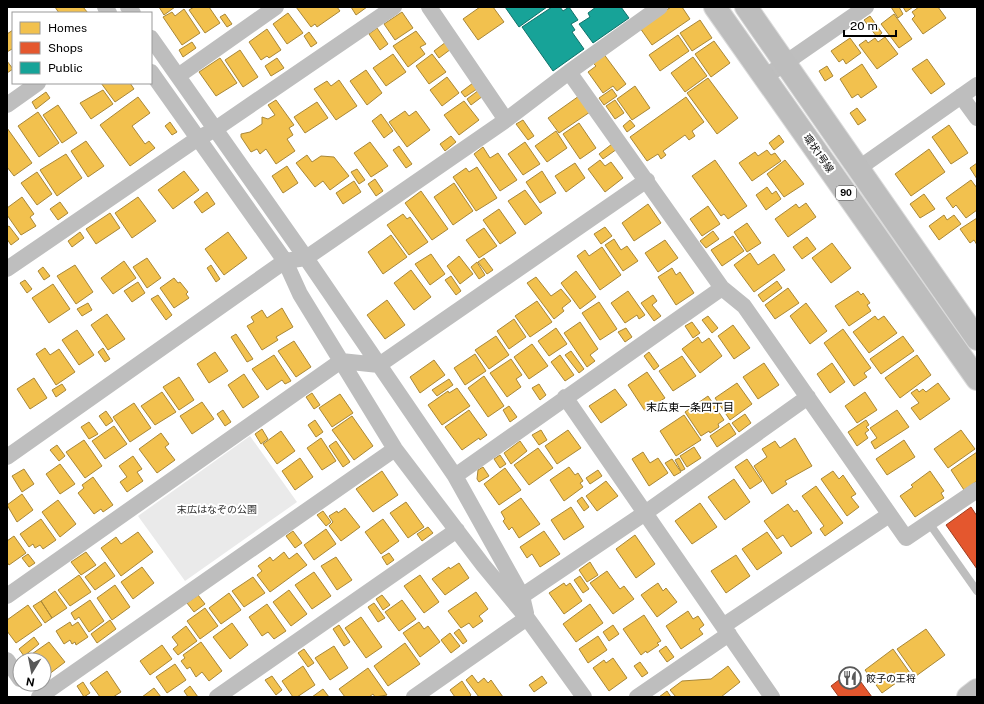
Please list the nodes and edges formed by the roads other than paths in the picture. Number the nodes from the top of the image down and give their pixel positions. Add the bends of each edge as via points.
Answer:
1 (276, 7) edge
2 (394, 7) edge
3 (429, 7) edge
4 (660, 7) edge
5 (715, 7) edge
6 (746, 7) edge
7 (866, 7) edge
8 (152, 39) edge
9 (786, 63) junction
10 (569, 72) junction
11 (152, 73) edge
12 (178, 76) junction
13 (765, 77) junction
14 (37, 84) edge
15 (977, 85) edge
16 (961, 96) junction
17 (7, 105) edge
18 (977, 118) edge
19 (506, 120) junction
20 (214, 130) junction
21 (197, 139) junction
22 (859, 168) junction
23 (647, 180) junction
24 (913, 246) junction
25 (306, 258) junction
26 (893, 259) junction
27 (284, 261) junction
28 (7, 270) edge
29 (722, 288) junction
30 (977, 339) edge
31 (341, 361) junction
32 (380, 365) junction
33 (977, 379) edge
34 (565, 397) junction
35 (808, 397) junction
36 (395, 449) junction
37 (7, 456) edge
38 (454, 476) junction
39 (977, 490) edge
40 (645, 513) junction
41 (889, 514) junction
42 (929, 523) junction
43 (457, 530) junction
44 (977, 591) edge
45 (7, 596) edge
46 (522, 596) junction
47 (527, 618) junction
48 (726, 630) junction
49 (977, 690) edge
50 (39, 697) edge
51 (217, 697) edge
52 (414, 697) edge
53 (584, 697) edge
54 (637, 697) edge
55 (772, 697) edge
56 (968, 697) edge

1 - 12 street
2 - 20 street
3 - 19 street
4 - 10 street
5 - 13 main road, 環状1号線 / 90
6 - 9 main road, 90
7 - 9 street
8 - 12 street
9 - 13 street
9 - 22 main road, 90
10 - 19 street
10 - 23 street
11 - 21 street
12 - 20 street
13 - 26 main road, 環状1号線 / 90
14 - 17 street
15 - 16 street
16 - 18 street
16 - 22 street
19 - 25 street
20 - 21 street
20 - 25 street
21 - 27 street
21 - 28 street
22 - 24 main road, 90
23 - 29 street
23 - 32 street
24 - 26 main road
24 - 30 main road, 90
25 - 27 street
25 - 32 street
26 - 33 main road, 環状1号線 / 90
27 - 31 street via 300,294
27 - 37 street
29 - 34 street
29 - 35 street via 744,306
31 - 32 street
31 - 36 street
31 - 45 street
32 - 38 street
34 - 38 street
34 - 40 street
35 - 40 street
35 - 41 street
36 - 43 street
36 - 50 street
38 - 46 street
39 - 42 street
40 - 46 street
40 - 48 street
41 - 42 street via 906,538
41 - 48 street
42 - 44 lane
43 - 47 street via 482,565
43 - 51 street
46 - 47 street
47 - 52 street
47 - 53 street
48 - 54 street
48 - 55 street
49 - 56 main road

